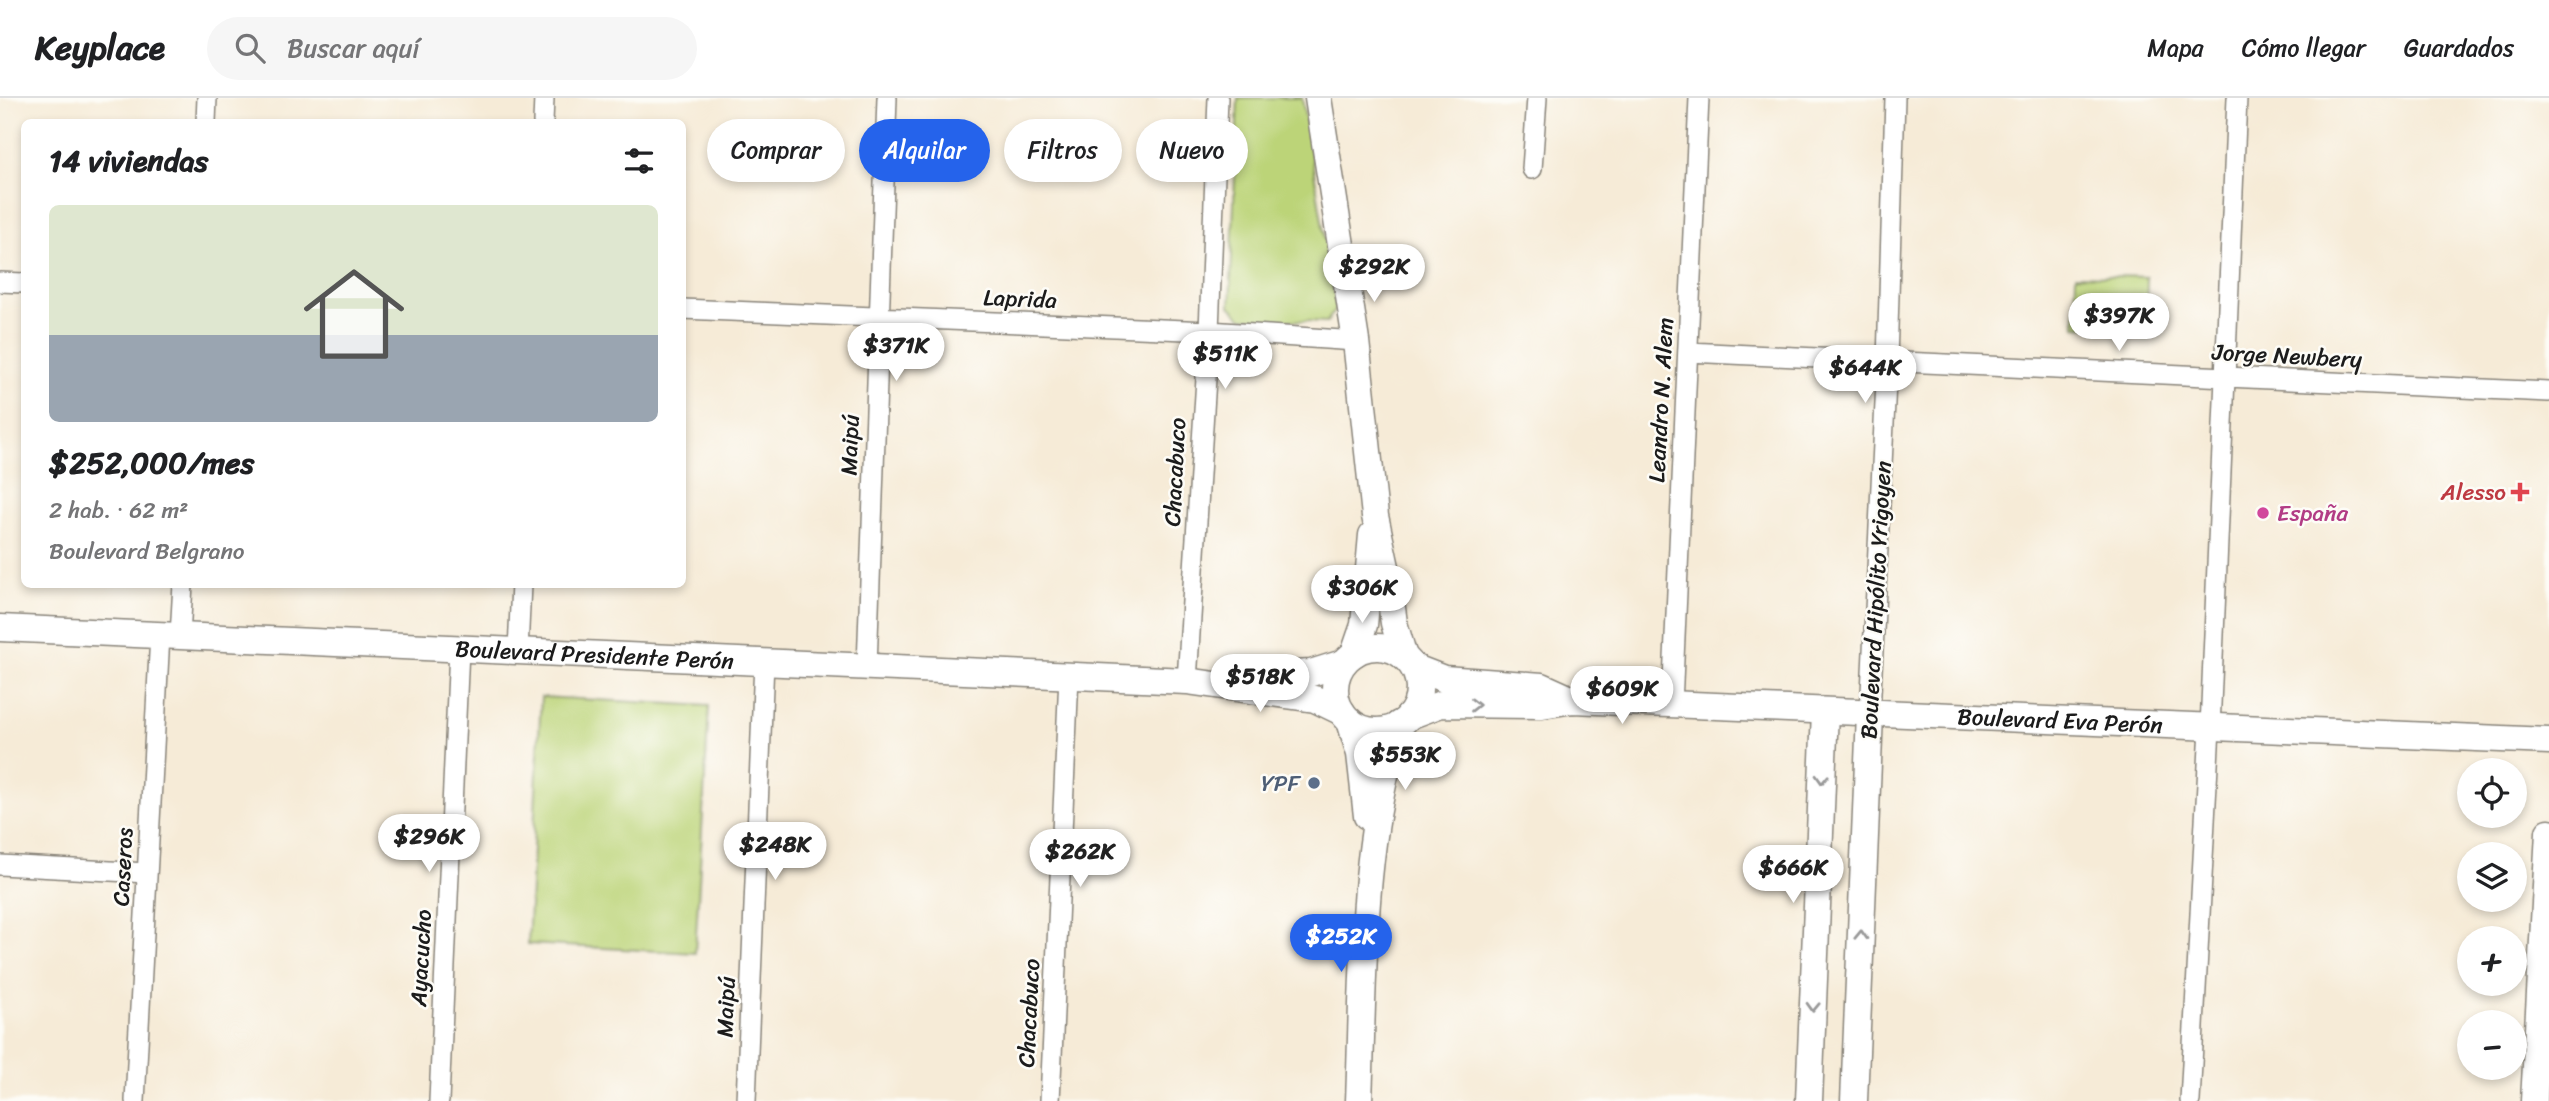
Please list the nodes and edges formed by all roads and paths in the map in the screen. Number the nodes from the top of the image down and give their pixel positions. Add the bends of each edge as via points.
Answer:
1 (207, 98) edge
2 (544, 98) edge
3 (887, 98) edge
4 (1219, 98) edge
5 (1318, 98) edge
6 (1537, 98) edge
7 (1699, 98) edge
8 (1895, 98) edge
9 (2237, 98) edge
10 (206, 119) edge
11 (542, 119) edge
12 (1532, 169) dead end
13 (0, 282) edge
14 (21, 283) edge
15 (686, 309) edge
16 (878, 317) junction
17 (1209, 331) junction
18 (1356, 341) junction
19 (1688, 352) junction
20 (1887, 361) junction
21 (2225, 378) junction
22 (2549, 392) edge
23 (1375, 516) junction
24 (182, 588) edge
25 (521, 588) edge
26 (0, 628) edge
27 (170, 636) junction
28 (459, 649) junction
29 (518, 651) junction
30 (1349, 658) junction
31 (764, 662) junction
32 (1408, 662) junction
33 (867, 667) junction
34 (1069, 676) junction
35 (1187, 681) junction
36 (1573, 700) junction
37 (1672, 704) junction
38 (1825, 711) junction
39 (1870, 713) junction
40 (1346, 717) junction
41 (1404, 720) junction
42 (2210, 728) junction
43 (2549, 741) edge
44 (2549, 832) edge
45 (1370, 849) junction
46 (0, 865) edge
47 (148, 873) junction
48 (135, 1101) edge
49 (439, 1101) edge
50 (746, 1101) edge
51 (1050, 1101) edge
52 (1359, 1101) edge
53 (1809, 1101) edge
54 (1854, 1101) edge
55 (2190, 1101) edge
56 (2534, 1101) edge

1 - 10 street
2 - 11 street
3 - 16 street, Maipú
4 - 17 street, Chacabuco
5 - 18 street
6 - 12 street
7 - 19 street, Leandro N. Alem
8 - 20 street, Boulevard Hipólito Yrigoyen
9 - 21 street
13 - 14 street
15 - 16 street, Laprida
16 - 17 street, Laprida
16 - 33 street, Maipú
17 - 18 street, Laprida
17 - 35 street, Chacabuco
18 - 23 street
19 - 20 street, Jorge Newbery
19 - 37 street, Leandro N. Alem
20 - 21 street, Jorge Newbery
20 - 39 street, Boulevard Hipólito Yrigoyen
21 - 22 street, Jorge Newbery
21 - 42 street
23 - 30 street via 1364,625
23 - 32 street via 1394,623
24 - 27 street, Caseros
25 - 29 street
26 - 27 street, Boulevard Presidente Perón
27 - 28 street, Boulevard Presidente Perón
27 - 47 street, Caseros
28 - 29 street, Boulevard Presidente Perón
28 - 49 street, Ayacucho
29 - 31 street, Boulevard Presidente Perón
30 - 32 street, Boulevard Presidente Perón via 1366,648 1380,647
30 - 35 street, Boulevard Presidente Perón via 1311,673
30 - 40 street via 1337,676 1335,689
31 - 33 street, Boulevard Presidente Perón
31 - 50 street, Maipú
32 - 36 street, Boulevard Presidente Perón via 1444,679 1542,686
32 - 41 street via 1418,679 1419,692
33 - 34 street, Boulevard Presidente Perón
34 - 35 street, Boulevard Presidente Perón
34 - 51 street, Chacabuco
35 - 40 street, Boulevard Presidente Perón via 1315,699
36 - 37 street, Boulevard Eva Perón
41 -> 36 street, Boulevard Presidente Perón via 1441,704 1542,705
37 - 38 street, Boulevard Eva Perón
38 - 39 street, Boulevard Eva Perón
38 -> 53 street, Boulevard Hipólito Yrigoyen
39 - 42 street, Boulevard Eva Perón
54 -> 39 street, Boulevard Hipólito Yrigoyen
40 - 41 street, Boulevard Presidente Perón via 1373,730
40 - 45 street via 1360,754
41 - 45 street via 1382,785
42 - 43 street, Boulevard Eva Perón
42 - 55 street
44 - 56 street
45 - 52 street
46 - 47 street
47 - 48 street, Caseros

